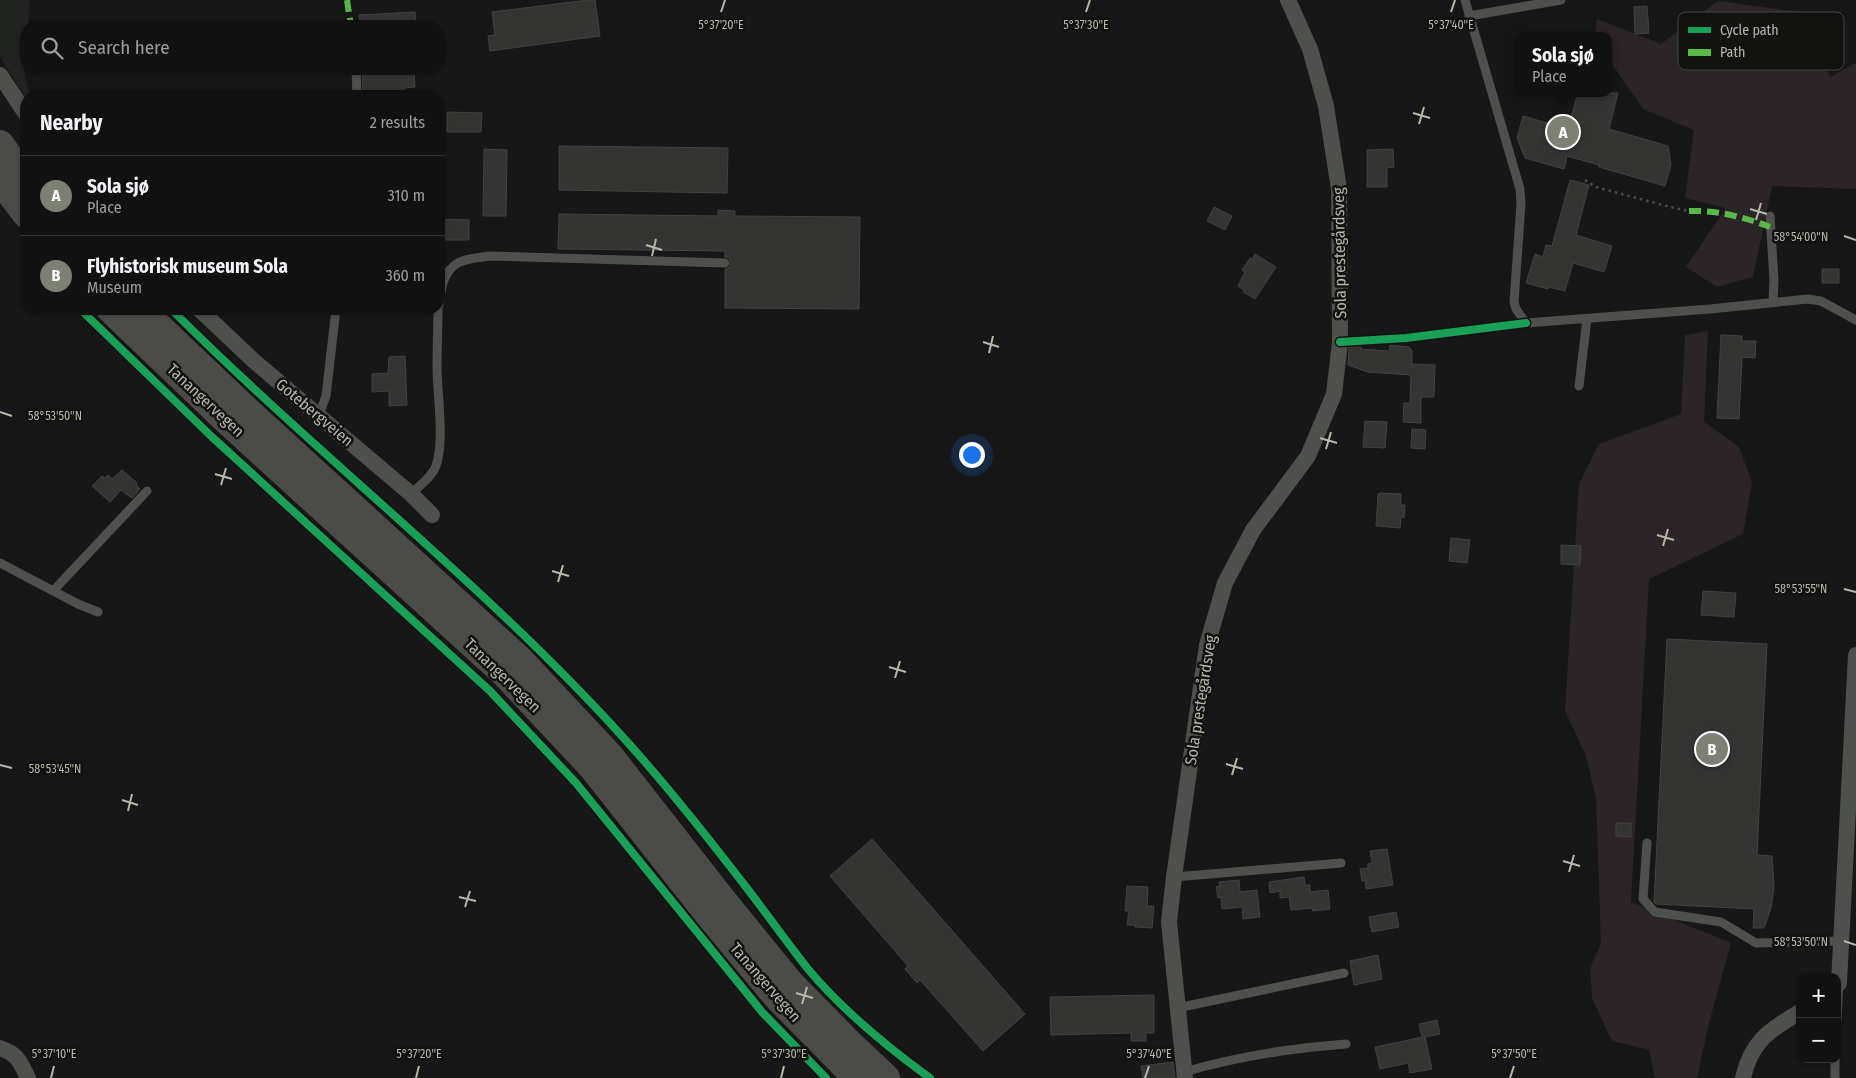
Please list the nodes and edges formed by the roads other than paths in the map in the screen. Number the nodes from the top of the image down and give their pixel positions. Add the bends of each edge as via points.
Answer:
1 (1288, 0) edge
2 (1464, 0) edge
3 (1561, 0) edge
4 (1469, 16) junction
5 (0, 75) edge
6 (356, 75) edge
7 (358, 90) edge
8 (20, 105) edge
9 (0, 144) edge
10 (20, 172) edge
11 (0, 180) edge
12 (20, 206) edge
13 (1770, 216) dead end
14 (725, 263) dead end
15 (445, 280) edge
16 (1773, 302) junction
17 (116, 315) edge
18 (146, 315) edge
19 (205, 315) edge
20 (335, 315) edge
21 (438, 315) edge
22 (1587, 319) junction
23 (1856, 320) edge
24 (1579, 386) dead end
25 (319, 415) junction
26 (147, 491) dead end
27 (411, 494) junction
28 (432, 515) dead end
29 (0, 563) edge
30 (53, 591) junction
31 (98, 612) dead end
32 (1856, 654) edge
33 (1647, 843) dead end
34 (1341, 862) dead end
35 (1174, 877) junction
36 (1842, 940) junction
37 (1344, 973) dead end
38 (1839, 973) edge
39 (1177, 1008) junction
40 (1796, 1015) edge
41 (1346, 1044) dead end
42 (0, 1048) edge
43 (1836, 1063) edge
44 (1184, 1075) edge
45 (28, 1078) edge
46 (857, 1078) edge
47 (886, 1078) edge
48 (1743, 1078) edge
49 (1835, 1078) edge

1 - 35 street, Sola prestegårdsveg via 1310,49 1326,106 1339,189 1340,342 1334,394 1308,456 1253,530 1225,583 1207,645
2 - 4 lane
3 - 4 lane
4 - 22 lane via 1520,190 1514,289 1516,309 1526,323
5 - 8 street
6 - 7 lane
9 - 10 highway
11 - 12 highway
13 - 16 lane
14 - 15 lane via 489,256 458,263
16 - 22 lane
16 - 23 lane via 1821,301
17 - 46 highway, Tanangervegen via 506,675 593,768 777,997
18 - 47 highway, Tanangervegen via 520,660 609,755 791,984
19 - 25 street, Gotebergveien
20 - 25 lane via 326,396
21 - 27 lane via 438,456 427,479
22 - 24 lane
25 - 27 street, Gotebergveien
26 - 30 lane
27 - 28 street, Gotebergveien
29 - 30 lane
30 - 31 lane
32 - 36 street
33 - 36 lane via 1644,898 1654,912 1721,922 1756,943
34 - 35 lane
35 - 39 street, Sola prestegårdsveg via 1169,922
36 - 38 street
37 - 39 lane
39 - 44 street, Sola prestegårdsveg
40 - 48 street via 1762,1037 1746,1063
41 - 44 lane via 1300,1048 1211,1064
42 - 45 street via 19,1058
43 - 49 lane

